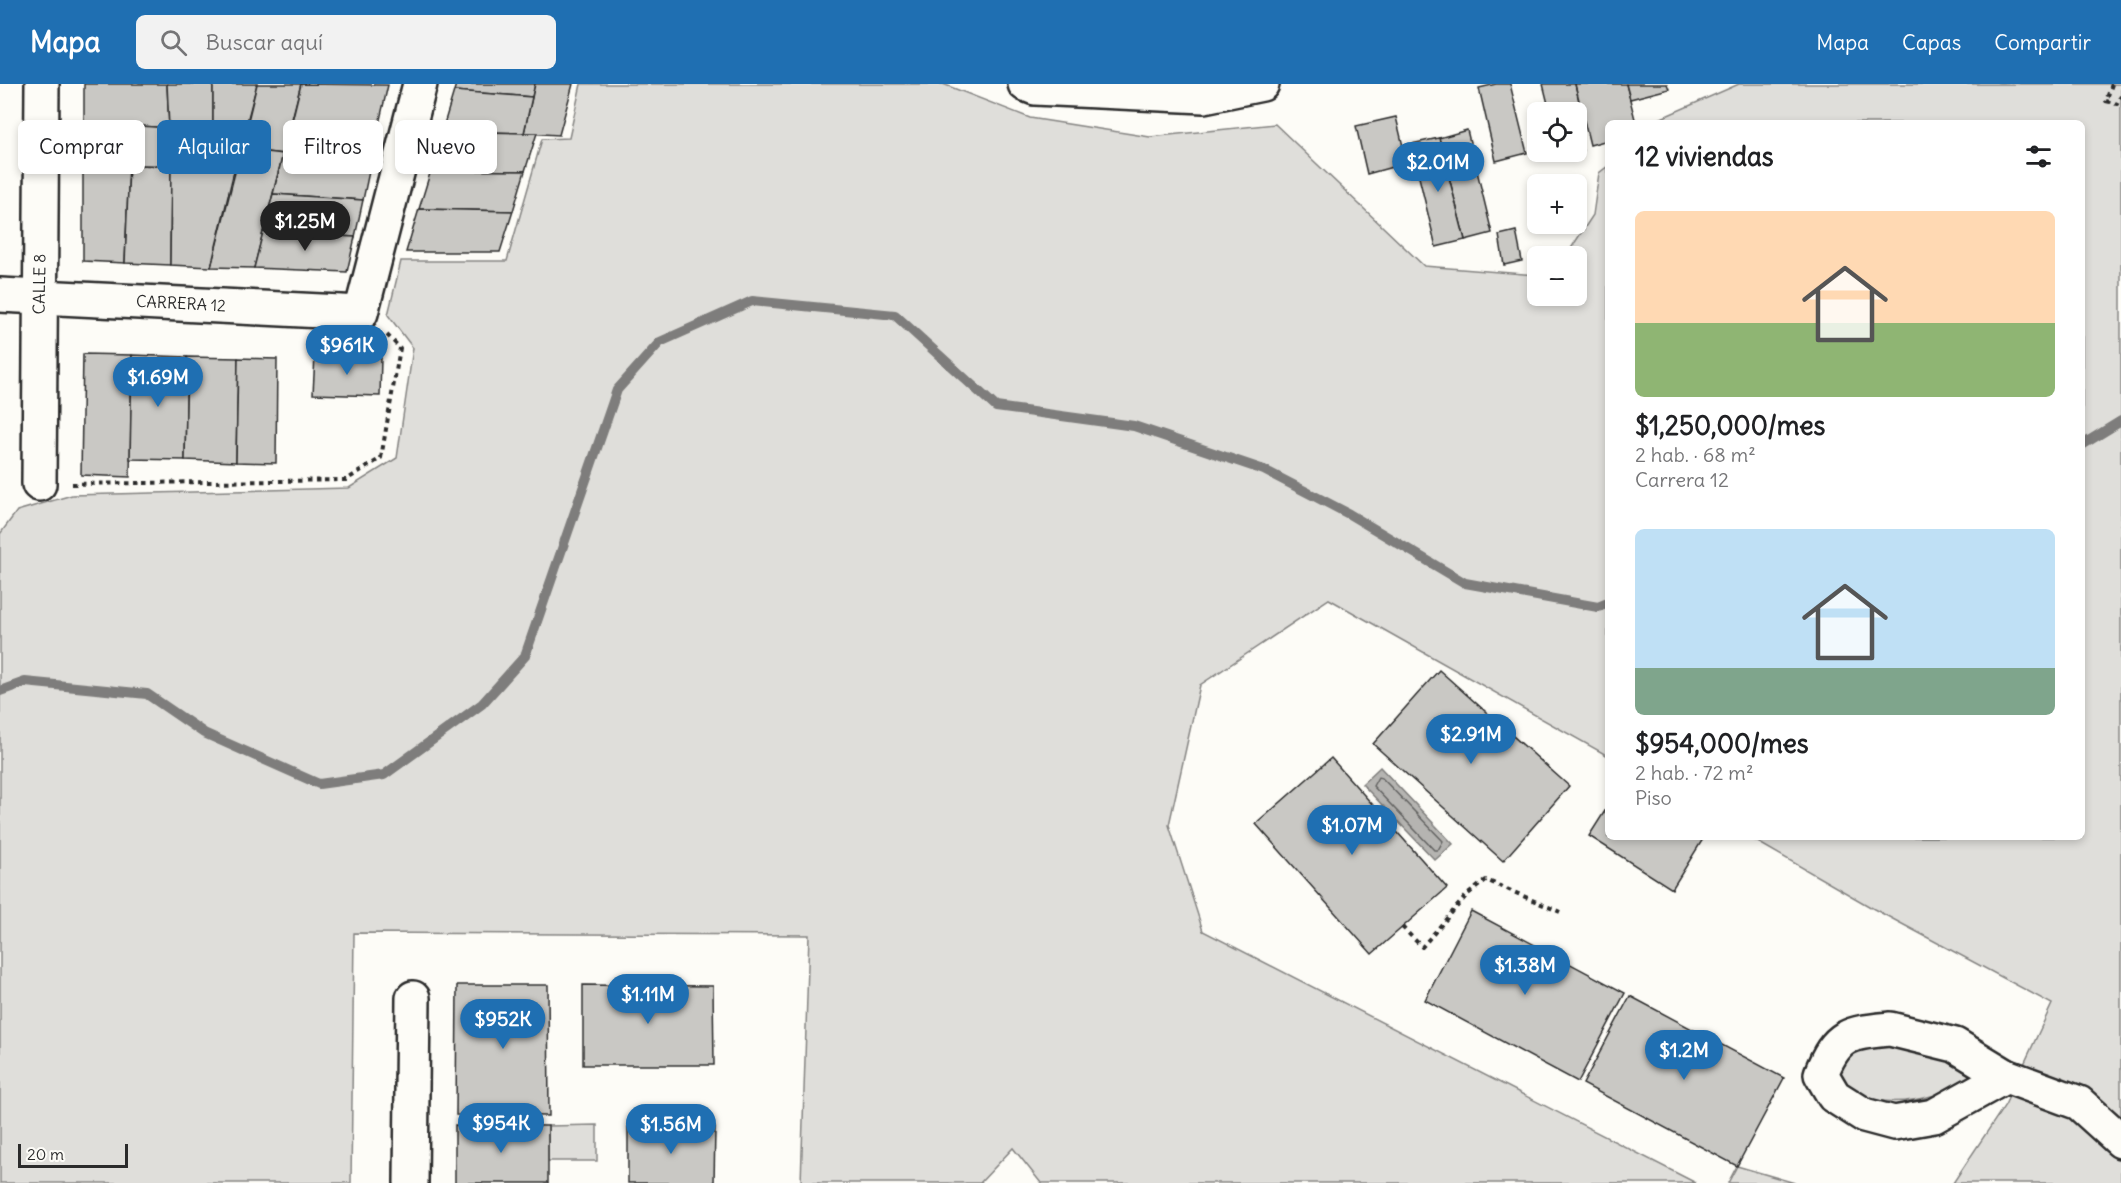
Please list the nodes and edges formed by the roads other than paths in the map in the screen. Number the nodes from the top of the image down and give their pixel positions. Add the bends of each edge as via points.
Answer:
1 (42, 84) edge
2 (420, 84) edge
3 (1025, 84) edge
4 (1262, 84) edge
5 (0, 295) edge
6 (39, 296) junction
7 (39, 484) road end
8 (413, 998) dead end
9 (2006, 1076) junction
10 (2121, 1141) edge
11 (411, 1183) edge

1 - 6 street, CALLE 8
2 - 6 street, CARRERA 12 via 361,313
3 - 4 street via 1035,88 1204,96
5 - 6 street, CARRERA 12
6 - 7 street, CALLE 8
8 - 11 street
9 - 9 street via 1955,1045 1890,1029 1854,1033 1830,1050 1821,1074 1834,1096 1864,1115 1894,1123 1934,1116
9 - 10 street via 2079,1103

